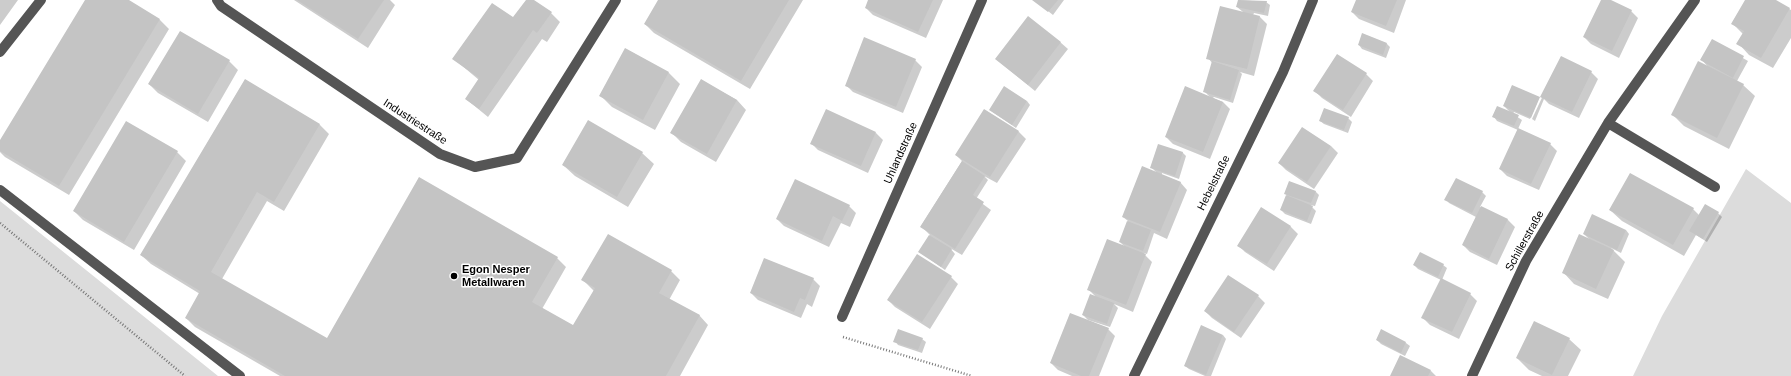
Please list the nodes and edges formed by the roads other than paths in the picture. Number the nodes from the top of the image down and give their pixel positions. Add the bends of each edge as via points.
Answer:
1 (41, 0) edge
2 (217, 0) edge
3 (616, 0) edge
4 (982, 0) edge
5 (1313, 0) edge
6 (1695, 0) edge
7 (0, 52) edge
8 (1608, 123) junction
9 (1715, 187) dead end
10 (0, 190) edge
11 (842, 317) road end
12 (240, 376) edge
13 (1134, 376) edge
14 (1472, 376) edge

1 - 7 street
2 - 3 street, Industriestraße via 221,6 440,154 475,167 517,158
4 - 11 street, Uhlandstraße
5 - 13 street, Hebelstraße via 1283,72
6 - 8 street, Schillerstraße
8 - 9 street
8 - 14 street, Schillerstraße via 1526,261
10 - 12 street

